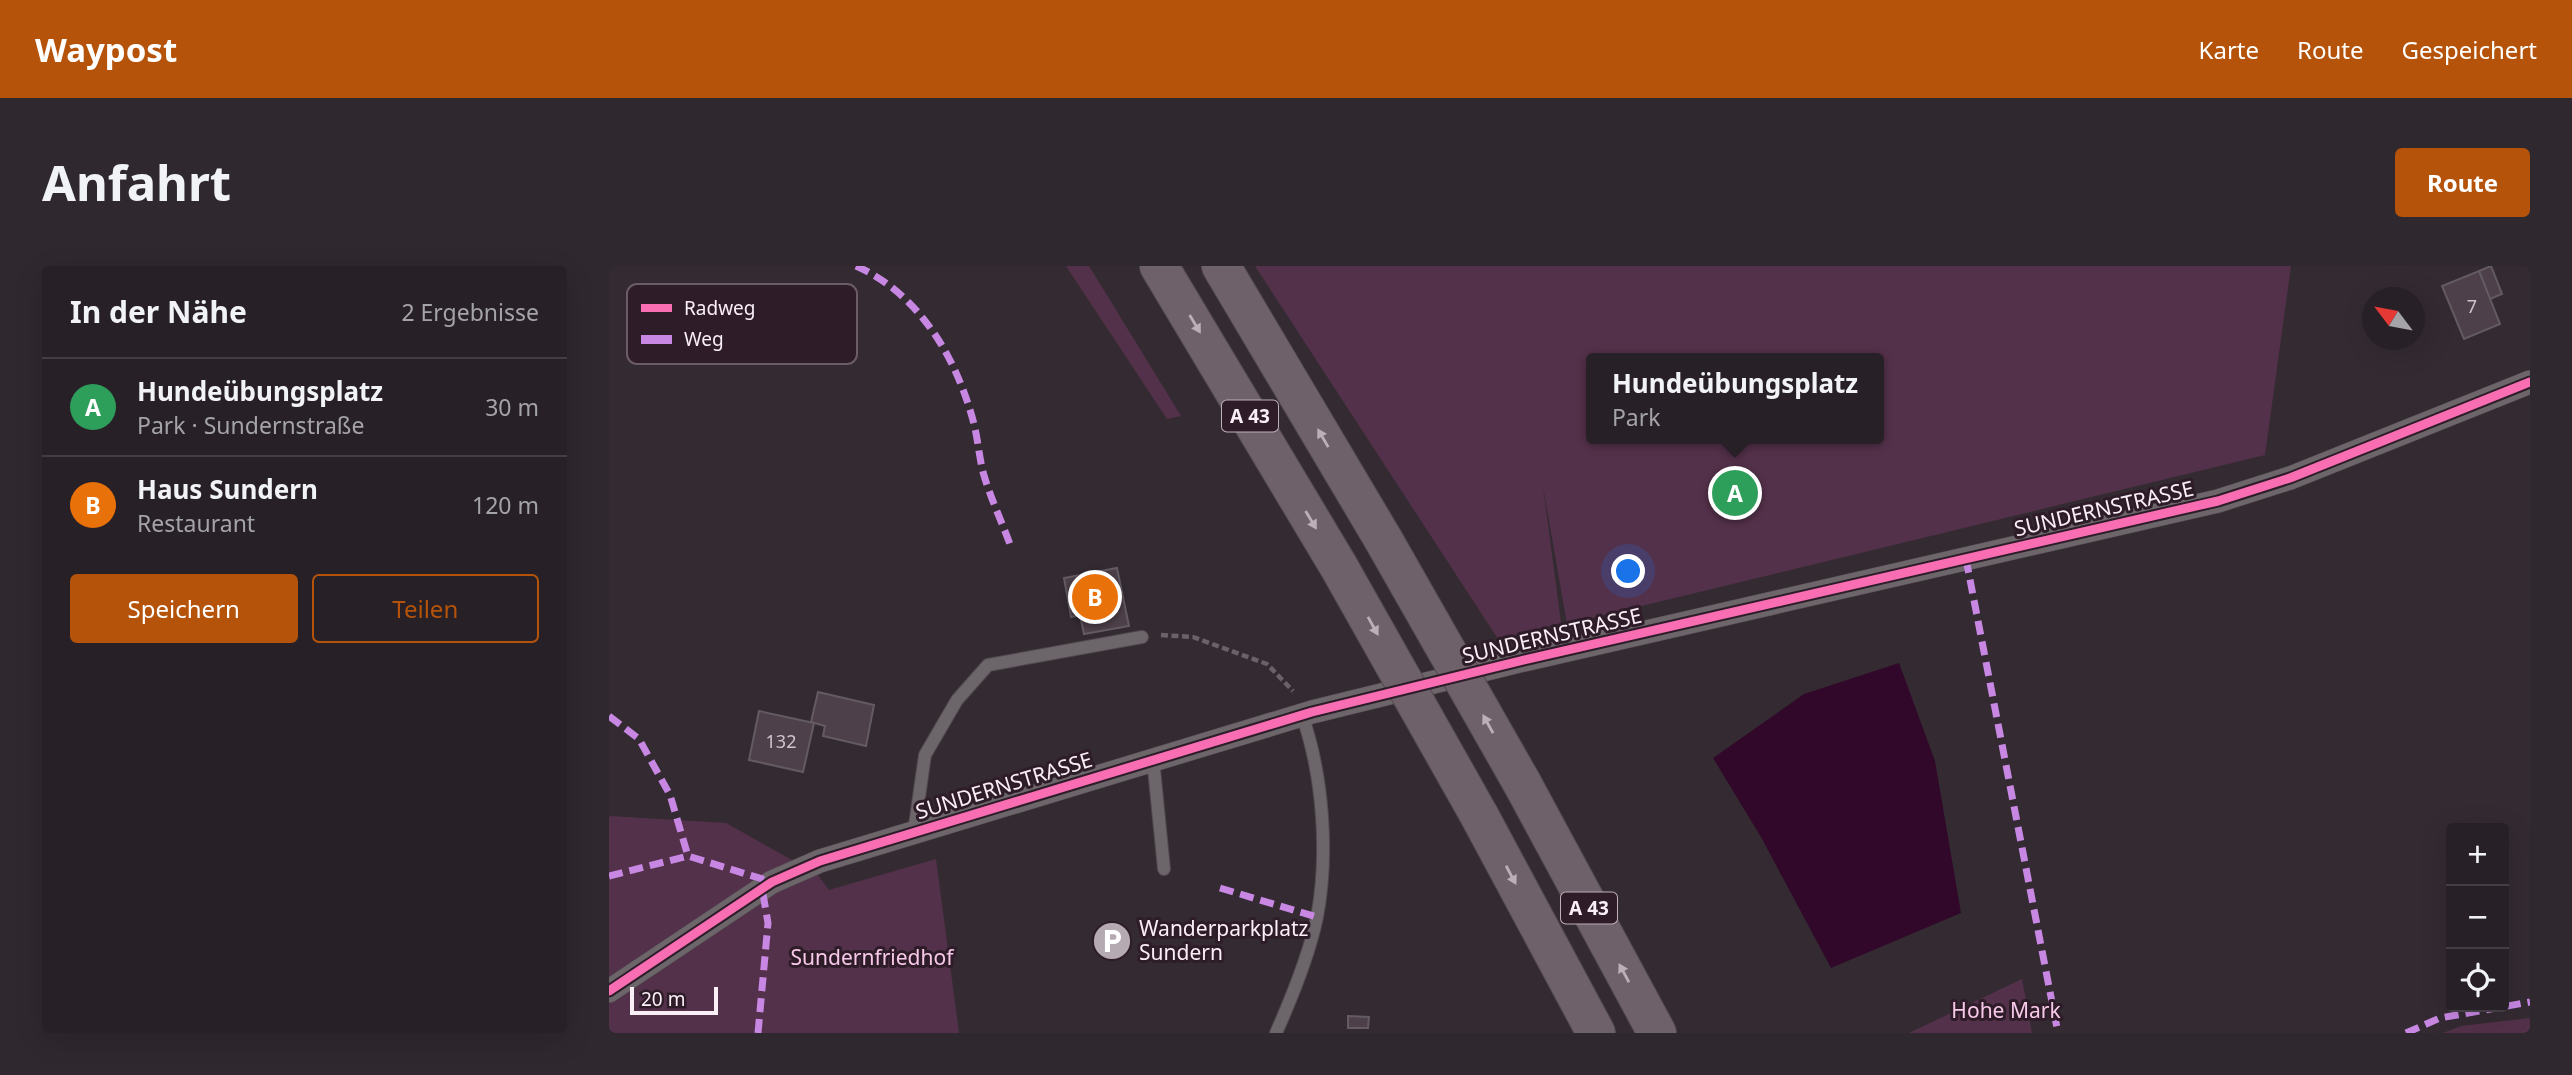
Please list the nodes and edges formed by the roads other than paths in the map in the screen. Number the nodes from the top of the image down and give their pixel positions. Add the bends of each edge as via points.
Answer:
1 (1159, 266) edge
2 (1221, 266) edge
3 (2530, 382) edge
4 (1142, 637) road end
5 (1307, 714) junction
6 (1153, 759) junction
7 (914, 832) junction
8 (1164, 869) dead end
9 (609, 991) edge
10 (1276, 1033) edge
11 (1596, 1033) edge
12 (1657, 1033) edge

1 -> 11 highway, A 43, bridge via 1339,567
12 -> 2 highway, A 43, bridge via 1522,783
3 - 5 street, SUNDERNSTRASSE via 2290,478 2218,501
4 - 7 lane via 988,666 957,699 925,755
5 - 6 street, SUNDERNSTRASSE
5 - 10 lane via 1321,823 1317,917
6 - 7 street, SUNDERNSTRASSE
6 - 8 lane
7 - 9 street, SUNDERNSTRASSE via 772,881

